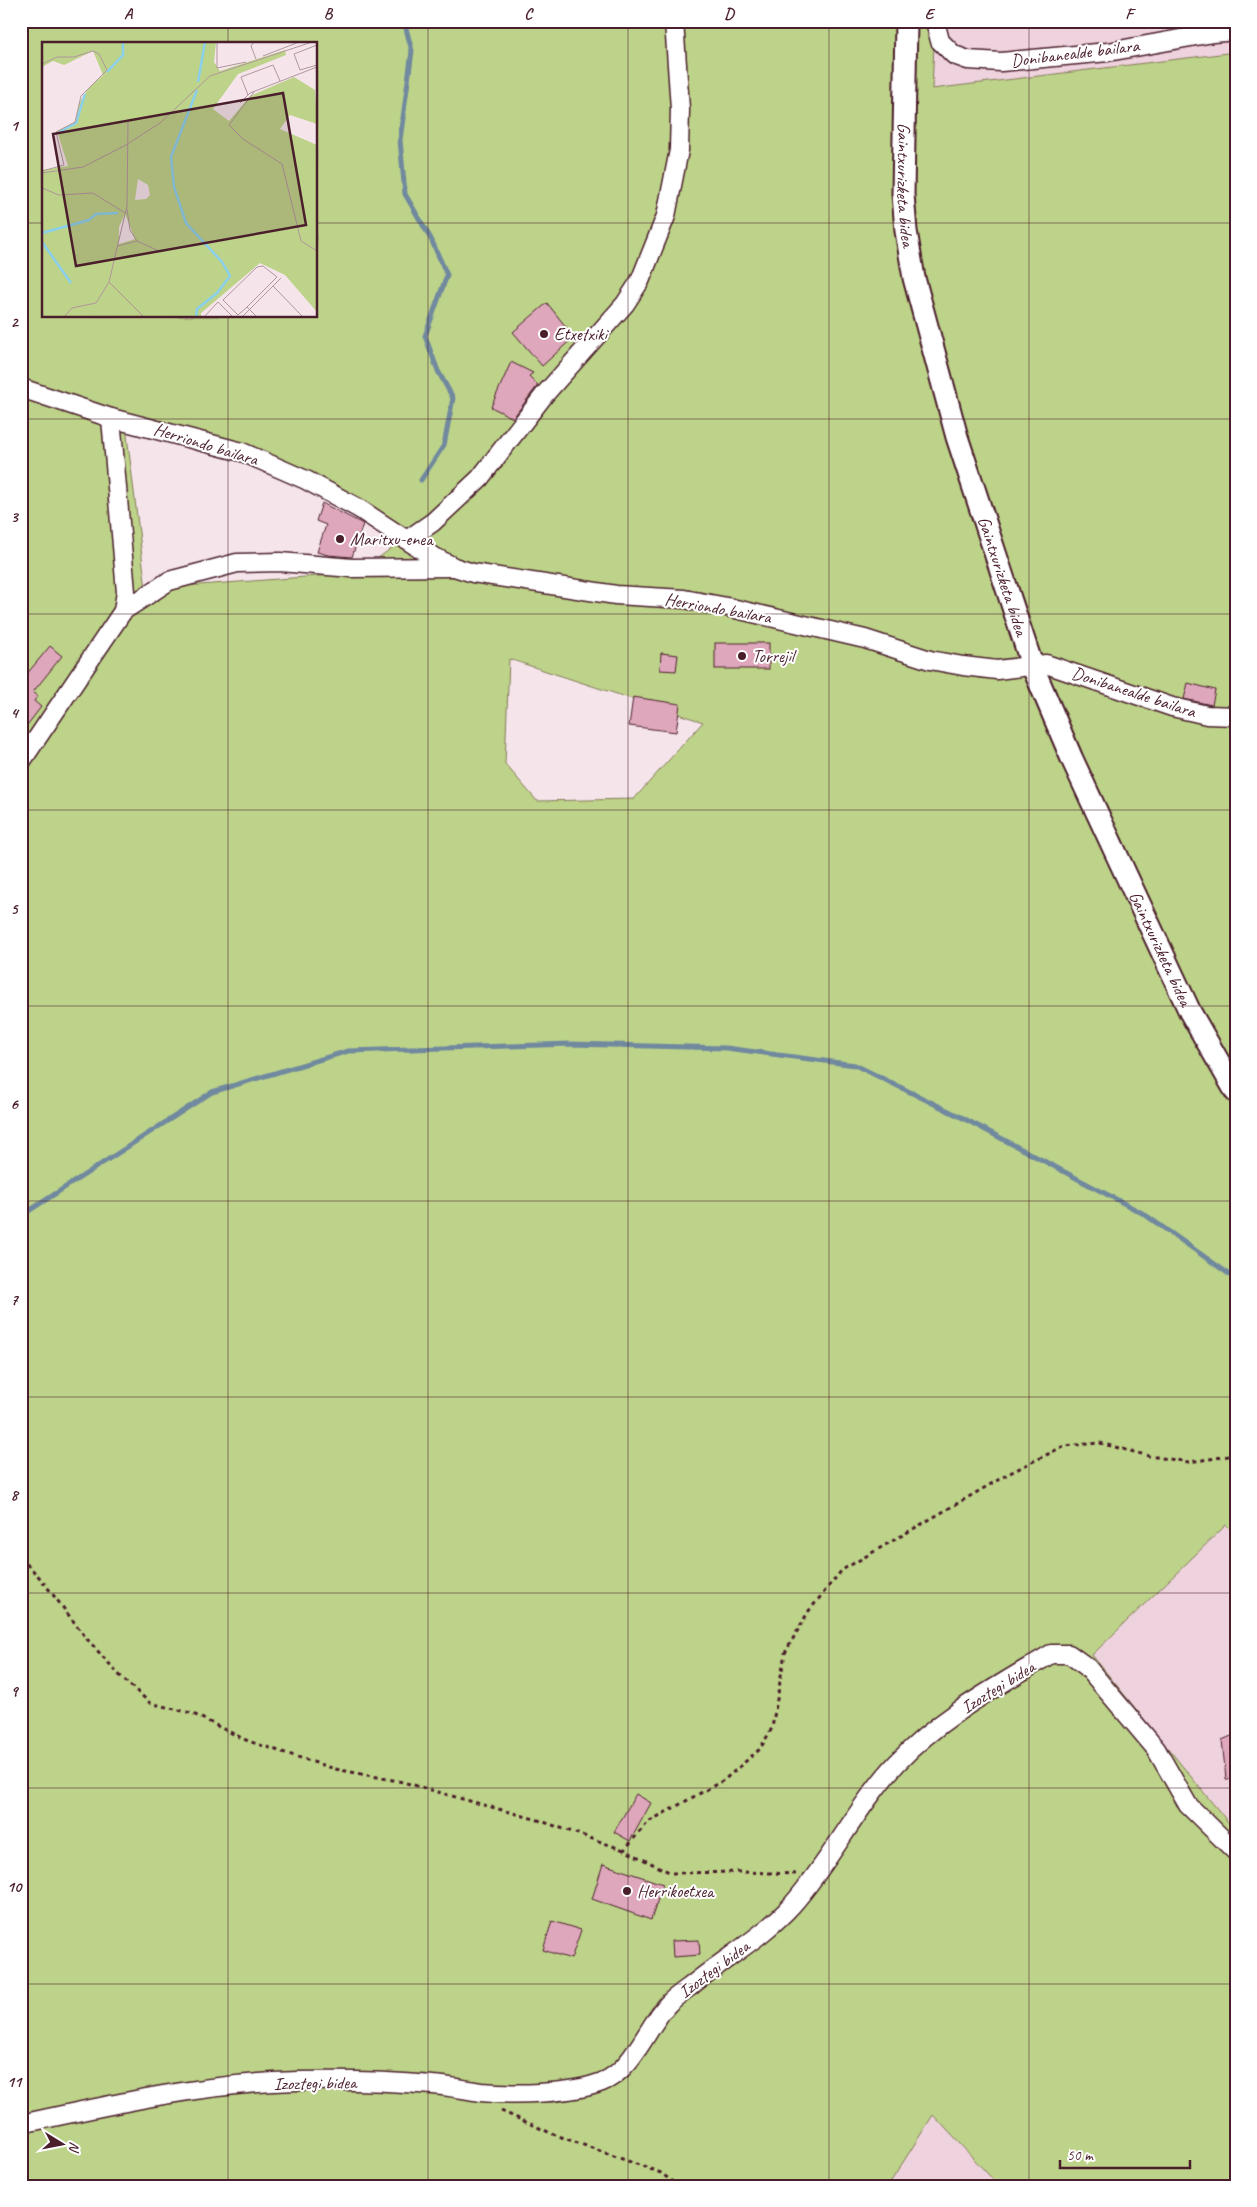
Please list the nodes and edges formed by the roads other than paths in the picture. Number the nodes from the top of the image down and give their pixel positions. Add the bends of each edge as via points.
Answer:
1 (674, 21) edge
2 (906, 21) edge
3 (935, 21) edge
4 (1236, 31) edge
5 (21, 388) edge
6 (111, 418) junction
7 (407, 540) junction
8 (454, 567) junction
9 (123, 611) junction
10 (1032, 665) junction
11 (1236, 716) edge
12 (21, 762) edge
13 (1236, 1092) edge
14 (1236, 1852) edge
15 (21, 2124) edge

1 - 7 street via 680,109 679,150 666,216 640,281 625,304 545,394 480,478 433,522
2 - 10 main road, Gaintxurizketa bidea via 903,194 914,278 957,437
3 - 4 street, Donibanealde bailara via 940,41 954,55 968,60 1001,62 1108,52
5 - 6 street, Herriondo bailara
6 - 7 street, Herriondo bailara via 242,452 320,487
6 - 9 street via 126,592
7 - 8 street, Herriondo bailara
8 - 9 street via 352,568 280,562 237,563 169,581
8 - 10 street, Herriondo bailara via 473,573 616,595 684,599 727,607 865,638 954,665 997,670
9 - 12 street
10 - 11 street, Donibanealde bailara via 1046,664 1064,669 1172,707 1207,715
10 - 13 main road, Gaintxurizketa bidea via 1182,995
14 - 15 street, Izoztegi bidea via 1188,1805 1156,1749 1087,1666 1069,1654 1051,1654 956,1713 897,1763 792,1905 762,1933 669,2003 624,2066 605,2081 579,2089 537,2092 298,2081 229,2086 159,2096

